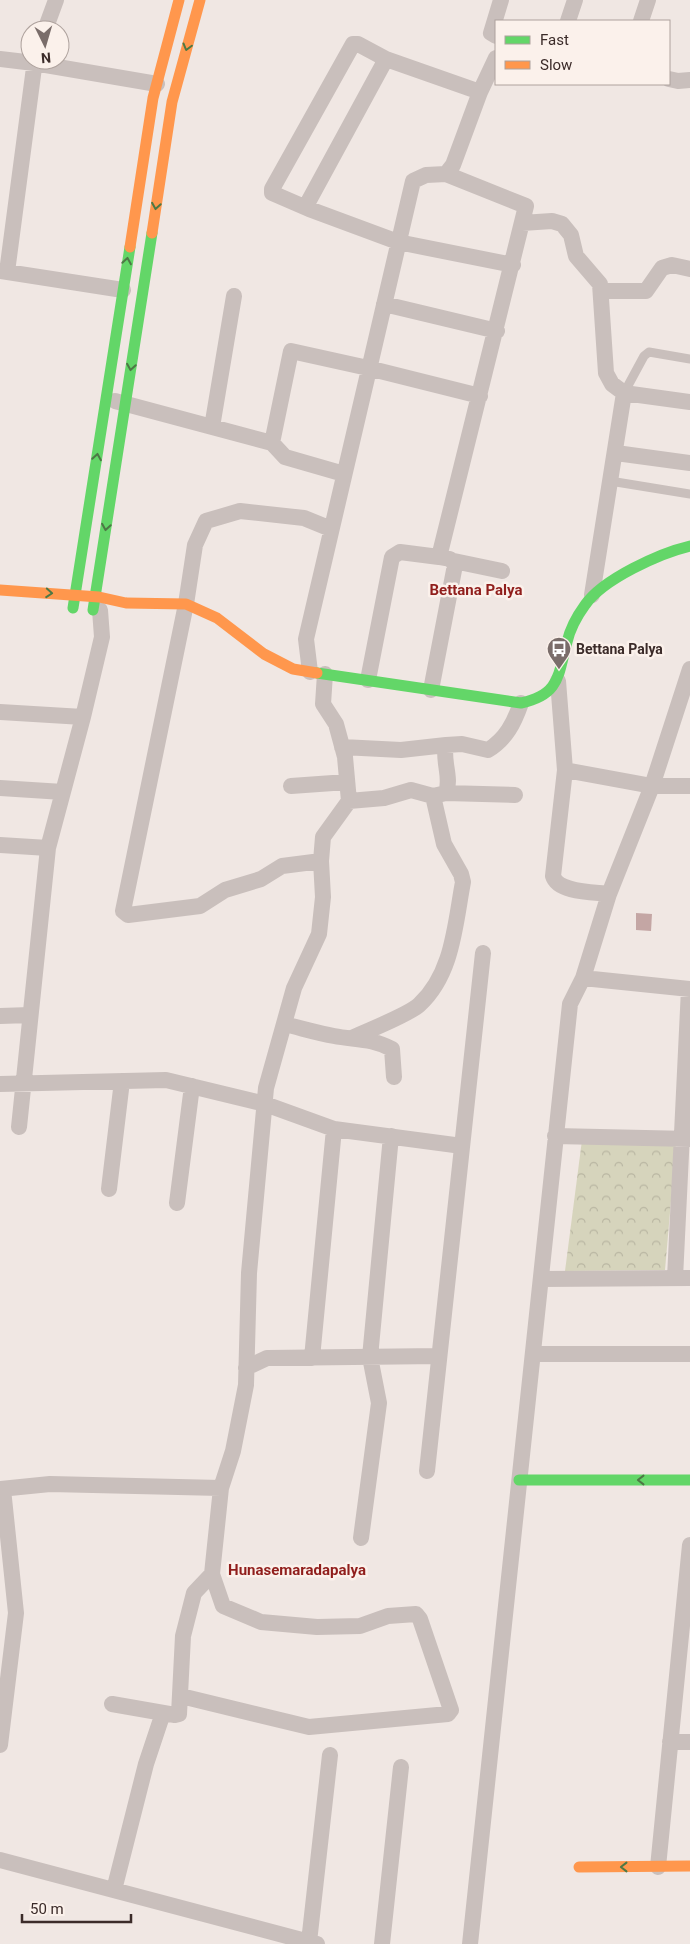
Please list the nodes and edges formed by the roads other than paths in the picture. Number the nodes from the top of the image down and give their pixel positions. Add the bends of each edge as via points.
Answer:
1 (56, 0) edge
2 (179, 0) edge
3 (200, 0) edge
4 (501, 0) edge
5 (575, 0) edge
6 (648, 0) edge
7 (49, 20) edge
8 (495, 20) edge
9 (568, 20) edge
10 (641, 20) edge
11 (495, 21) edge
12 (495, 35) edge
13 (0, 59) edge
14 (386, 59) junction
15 (20, 60) edge
16 (495, 60) edge
17 (70, 68) edge
18 (34, 70) edge
19 (670, 79) edge
20 (690, 80) edge
21 (157, 84) junction
22 (480, 92) junction
23 (446, 174) junction
24 (306, 206) junction
25 (522, 223) junction
26 (398, 242) junction
27 (513, 265) junction
28 (690, 269) edge
29 (3, 272) edge
30 (123, 290) junction
31 (602, 291) junction
32 (234, 296) dead end
33 (384, 304) junction
34 (497, 331) junction
35 (690, 359) edge
36 (368, 368) junction
37 (624, 394) junction
38 (480, 396) junction
39 (106, 399) junction
40 (690, 402) edge
41 (125, 404) junction
42 (212, 427) junction
43 (272, 442) junction
44 (616, 453) junction
45 (690, 463) edge
46 (344, 474) junction
47 (610, 481) junction
48 (690, 494) edge
49 (331, 529) junction
50 (690, 546) edge
51 (446, 559) junction
52 (502, 570) dead end
53 (0, 590) edge
54 (75, 595) junction
55 (592, 595) junction
56 (186, 604) junction
57 (96, 606) junction
58 (690, 669) edge
59 (317, 673) junction
60 (368, 680) junction
61 (558, 681) junction
62 (431, 690) junction
63 (521, 703) junction
64 (0, 712) edge
65 (83, 718) junction
66 (446, 745) junction
67 (342, 747) junction
68 (565, 770) junction
69 (347, 782) junction
70 (291, 786) dead end
71 (652, 786) junction
72 (690, 786) edge
73 (0, 788) edge
74 (63, 792) junction
75 (440, 794) junction
76 (515, 795) dead end
77 (349, 801) junction
78 (0, 845) edge
79 (48, 848) junction
80 (321, 861) junction
81 (609, 894) junction
82 (483, 953) dead end
83 (583, 978) junction
84 (689, 989) edge
85 (30, 1015) junction
86 (0, 1016) edge
87 (284, 1024) junction
88 (354, 1038) junction
89 (688, 1064) edge
90 (394, 1077) dead end
91 (122, 1081) junction
92 (0, 1084) edge
93 (23, 1084) junction
94 (192, 1086) junction
95 (265, 1104) junction
96 (19, 1127) dead end
97 (334, 1129) junction
98 (391, 1136) junction
99 (561, 1136) junction
100 (686, 1139) edge
101 (462, 1146) junction
102 (109, 1189) dead end
103 (177, 1203) dead end
104 (684, 1210) edge
105 (683, 1278) edge
106 (546, 1279) junction
107 (538, 1354) junction
108 (690, 1354) edge
109 (439, 1356) junction
110 (370, 1357) junction
111 (312, 1358) junction
112 (246, 1368) junction
113 (427, 1471) dead end
114 (525, 1473) junction
115 (690, 1480) edge
116 (221, 1488) junction
117 (1, 1489) edge
118 (361, 1538) dead end
119 (690, 1545) edge
120 (212, 1574) junction
121 (688, 1586) edge
122 (684, 1668) edge
123 (181, 1696) junction
124 (112, 1704) dead end
125 (163, 1713) junction
126 (670, 1742) junction
127 (690, 1742) edge
128 (0, 1745) edge
129 (330, 1755) dead end
130 (401, 1767) dead end
131 (661, 1855) junction
132 (0, 1860) edge
133 (690, 1866) edge
134 (579, 1867) dead end
135 (114, 1890) junction
136 (313, 1943) edge
137 (382, 1944) edge
138 (470, 1944) edge
139 (481, 1944) edge

1 - 7 street
2 - 21 street
3 -> 41 street via 172,102
4 - 8 street
5 - 9 street
6 - 10 street
11 - 12 street via 492,32
13 - 15 street
14 - 22 street
14 - 24 street
14 - 24 street via 353,44 272,189 275,196
16 - 22 street
17 - 21 street
18 - 29 street
19 - 20 street
30 -> 21 street
22 - 23 street via 453,165
23 - 25 street via 526,206
23 - 26 street via 426,175 413,182
24 - 26 street
25 - 27 street
25 - 31 street via 552,221 562,224 571,235 574,253 600,284
26 - 27 street
26 - 33 street
27 - 34 street
28 - 31 street via 672,265 662,268 649,289 641,293
29 - 30 street
30 - 39 street
31 - 37 street via 606,373 612,384
32 - 42 street
33 - 34 street
33 - 36 street
34 - 38 street
35 - 37 lane via 649,352
36 - 38 street
36 - 43 street via 291,351
36 - 46 street
37 - 40 street
37 - 44 street
38 - 51 street
39 - 41 street
54 -> 39 street
41 - 42 street
41 -> 57 street
42 - 43 street
43 - 46 street via 285,456
44 - 45 street
44 - 47 street
46 - 49 street
47 - 48 lane
47 - 55 street
49 - 56 street via 304,518 240,511 206,521 195,545
49 - 59 street via 306,639
50 - 55 street via 680,546 665,553
51 - 52 street
51 - 60 street via 400,552 392,556
51 - 62 street via 455,565
53 -> 54 street
54 - 57 street
54 - 57 street via 69,608
55 - 61 street via 569,635
56 - 57 street
56 - 59 street via 217,618 264,654 292,669
56 - 80 street via 123,911 128,915 200,906 225,890 261,879 282,866
57 - 65 street via 102,637
58 - 71 street
59 - 60 street
59 - 67 street via 323,704 336,724
60 - 62 street
61 - 63 street via 538,700
61 - 68 street
62 - 63 street
63 - 66 street via 516,719 501,742 488,750 462,744
64 - 65 street
65 - 74 street
66 - 67 street via 402,750
66 - 75 street via 444,752 449,785
67 - 69 street
68 - 71 street
68 - 81 street via 555,881 562,887
69 - 70 street
69 - 77 street
71 - 72 street
71 - 81 street
73 - 74 street
74 - 79 street
75 - 76 street
75 - 77 street via 410,790 384,798
75 - 88 street via 444,844 463,882 442,976 418,1006
77 - 80 street via 324,837
78 - 79 street
79 - 85 street
80 - 87 street via 323,898 318,934 294,988
81 - 83 street
82 - 101 street
83 - 84 street
83 - 99 street
83 - 99 street via 570,1004
84 - 89 street
85 - 86 street
85 - 93 street
87 - 88 street
87 - 95 street via 266,1088
88 - 90 street via 367,1038 392,1049
89 - 100 street
91 - 93 street
91 - 94 street via 166,1080
91 - 102 street
92 - 93 street
93 - 96 street
94 - 95 street
94 - 103 street
95 - 97 street
95 - 112 street via 249,1273
97 - 98 street
97 - 111 street
98 - 101 street
98 - 110 street
99 - 100 street
99 - 106 street
100 - 104 street
101 - 109 street
104 - 105 street
105 - 106 street
106 - 107 street
107 - 108 street
107 - 114 street
109 - 110 street
109 - 113 street
110 - 111 street
110 - 118 street via 379,1403
111 - 112 street via 267,1358
112 - 116 street via 246,1385 233,1451
115 -> 114 street
114 - 138 street
114 - 139 street
116 - 117 street via 50,1484
116 - 120 street
117 - 128 street via 16,1613
119 - 121 street
120 - 123 street via 194,1594 185,1627
120 - 123 street via 223,1606 261,1622 317,1627 360,1626 388,1616 416,1614 451,1710 448,1714 309,1727
121 - 122 street
122 - 126 street
123 - 125 street via 179,1714
124 - 125 street
125 - 135 street via 146,1764
126 - 127 street
126 - 131 street
129 - 136 street
130 - 137 street
131 - 133 street
131 -> 134 street
132 - 135 street
135 - 136 street

